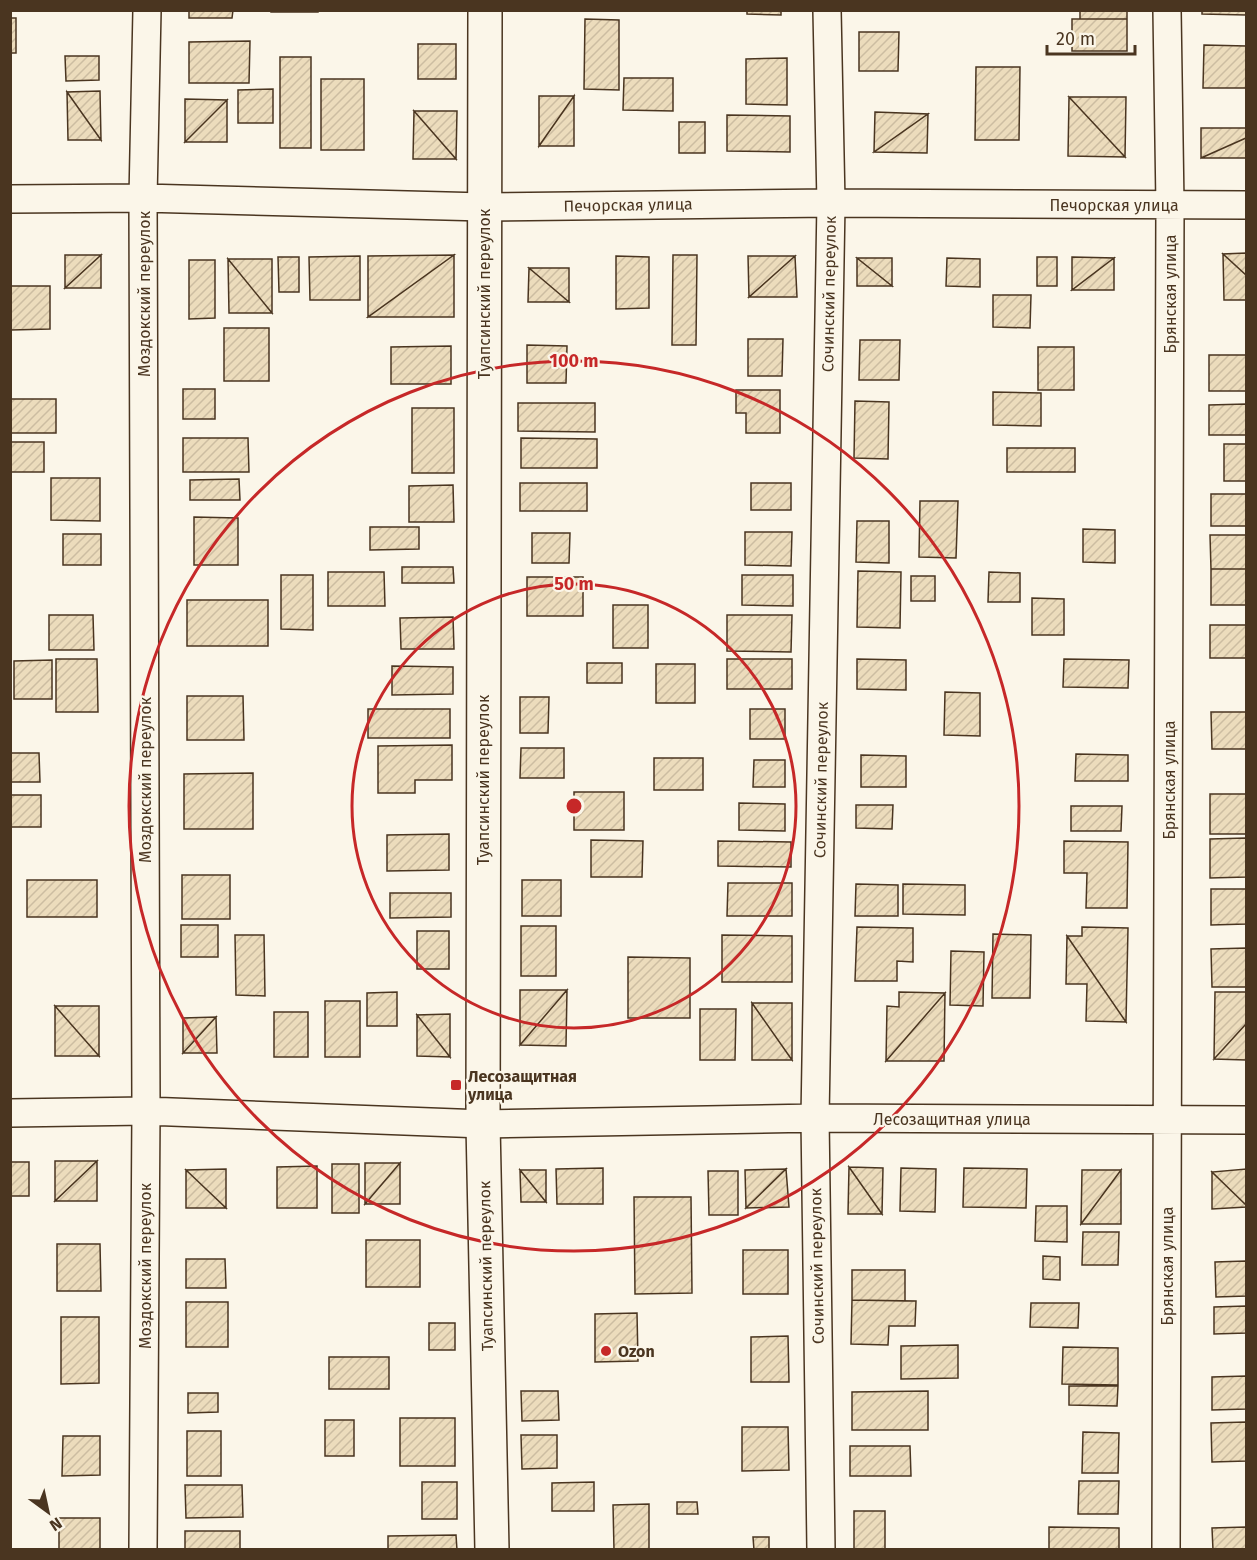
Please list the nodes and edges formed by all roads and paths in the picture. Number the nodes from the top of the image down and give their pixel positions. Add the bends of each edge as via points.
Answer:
1 (147, 10) edge
2 (485, 10) edge
3 (827, 10) edge
4 (1167, 10) edge
5 (143, 198) junction
6 (10, 199) edge
7 (831, 203) junction
8 (1170, 205) junction
9 (1246, 205) edge
10 (484, 207) junction
11 (146, 1111) junction
12 (10, 1113) edge
13 (815, 1118) junction
14 (1168, 1119) junction
15 (1246, 1120) edge
16 (483, 1124) junction
17 (143, 1550) edge
18 (492, 1550) edge
19 (820, 1550) edge
20 (1166, 1550) edge

1 - 5 street, Моздокский переулок
2 - 10 street, Туапсинский переулок
3 - 7 street, Сочинский переулок
4 - 8 street, Брянская улица
5 - 6 street, Печорская улица
5 - 10 street, Печорская улица
5 - 11 street, Моздокский переулок
7 - 8 street, Печорская улица
7 - 10 street, Печорская улица
7 - 13 street, Сочинский переулок
8 - 9 street, Печорская улица
8 - 14 street, Брянская улица
10 - 16 street, Туапсинский переулок
11 - 12 street, Лесозащитная улица
11 - 16 street, Лесозащитная улица
11 - 17 street, Моздокский переулок
13 - 14 street, Лесозащитная улица
13 - 16 street, Лесозащитная улица
13 - 19 street, Сочинский переулок
14 - 15 street, Лесозащитная улица
14 - 20 street, Брянская улица
16 - 18 street, Туапсинский переулок

